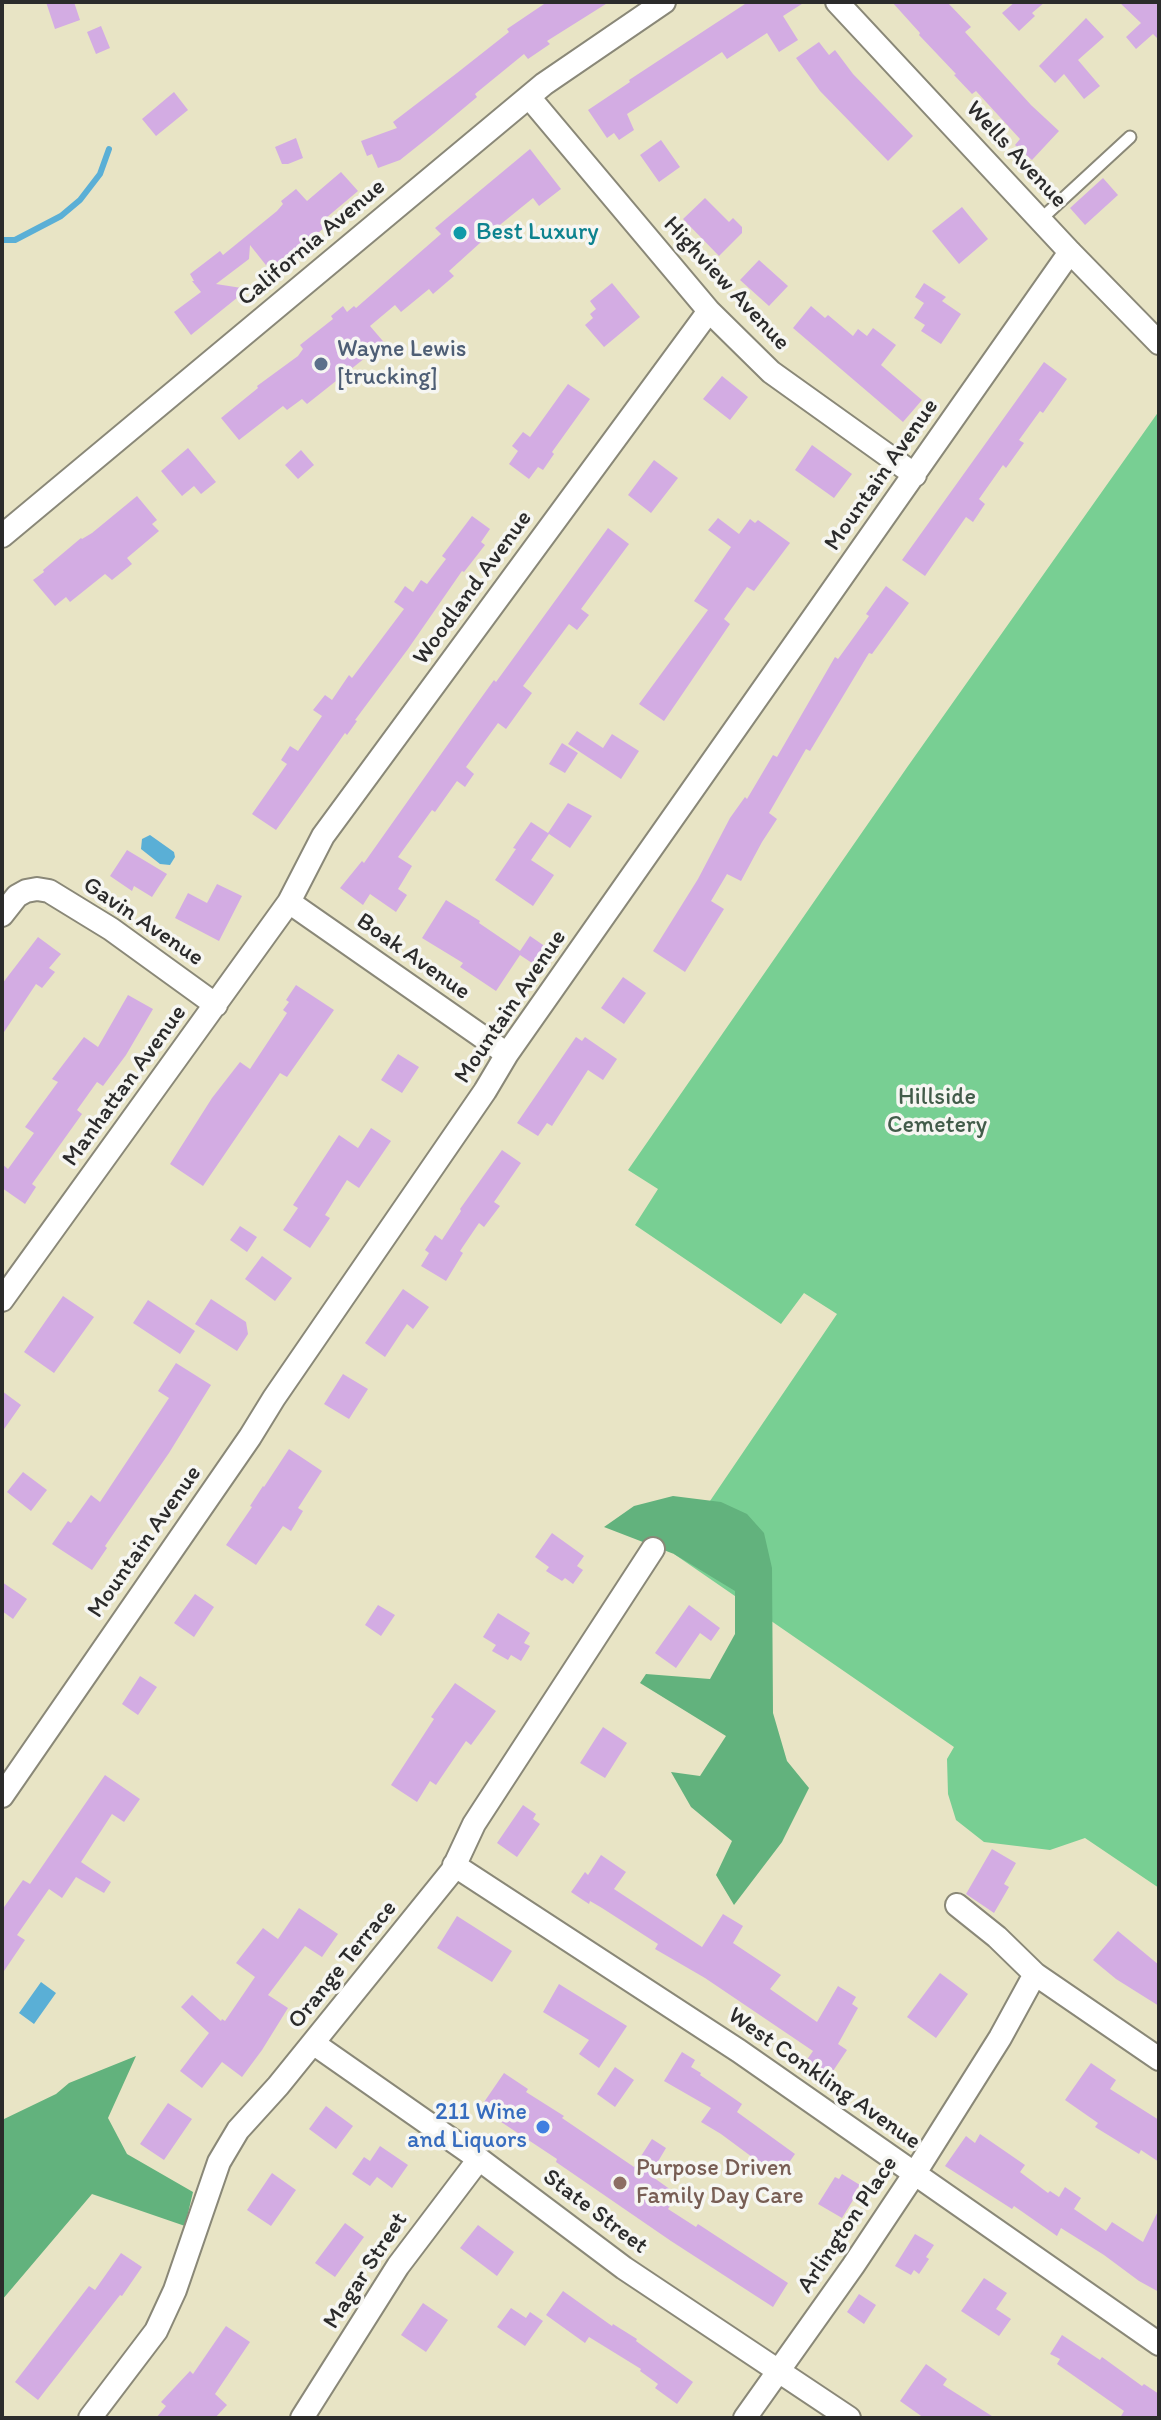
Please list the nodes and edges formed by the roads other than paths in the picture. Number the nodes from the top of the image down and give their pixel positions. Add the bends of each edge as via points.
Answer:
1 (664, 2) edge
2 (837, 2) edge
3 (529, 97) junction
4 (1130, 137) dead end
5 (1041, 219) junction
6 (1070, 252) junction
7 (709, 311) junction
8 (1159, 343) edge
9 (915, 475) junction
10 (2, 536) edge
11 (289, 902) junction
12 (2, 915) edge
13 (216, 1005) junction
14 (507, 1054) junction
15 (2, 1300) edge
16 (653, 1549) dead end
17 (2, 1796) edge
18 (454, 1865) junction
19 (957, 1905) dead end
20 (1035, 1974) junction
21 (313, 2043) junction
22 (1159, 2059) edge
23 (479, 2159) junction
24 (915, 2173) junction
25 (1159, 2344) edge
26 (778, 2370) junction
27 (90, 2418) edge
28 (302, 2418) edge
29 (745, 2418) edge
30 (849, 2418) edge

1 - 3 street, California Avenue
2 - 5 street, Wells Avenue
3 - 7 street, Highview Avenue
3 - 10 street, California Avenue
4 - 5 lane
5 - 6 street, Wells Avenue
6 - 8 street, Wells Avenue
6 - 9 street, Mountain Avenue
7 - 9 street, Highview Avenue via 771,372
7 - 11 street, Woodland Avenue via 323,836
9 - 14 street, Mountain Avenue
11 - 13 street, Manhattan Avenue
11 - 14 street, Boak Avenue
12 - 13 street, Gavin Avenue via 26,891 55,893
13 - 15 street, Manhattan Avenue
14 - 17 street, Mountain Avenue
16 - 18 street, Orange Terrace via 474,1824
18 - 21 street, Orange Terrace
18 - 24 street, West Conkling Avenue
19 - 20 street
20 - 22 street
20 - 24 street, Arlington Place
21 - 23 street, State Street
21 - 27 street, Orange Terrace via 238,2130 219,2162 156,2331
23 - 26 street, State Street via 624,2268
23 - 28 street, Magar Street via 398,2266
24 - 25 street, West Conkling Avenue
24 - 26 street, Arlington Place
26 - 29 street, Arlington Place
26 - 30 street, State Street

